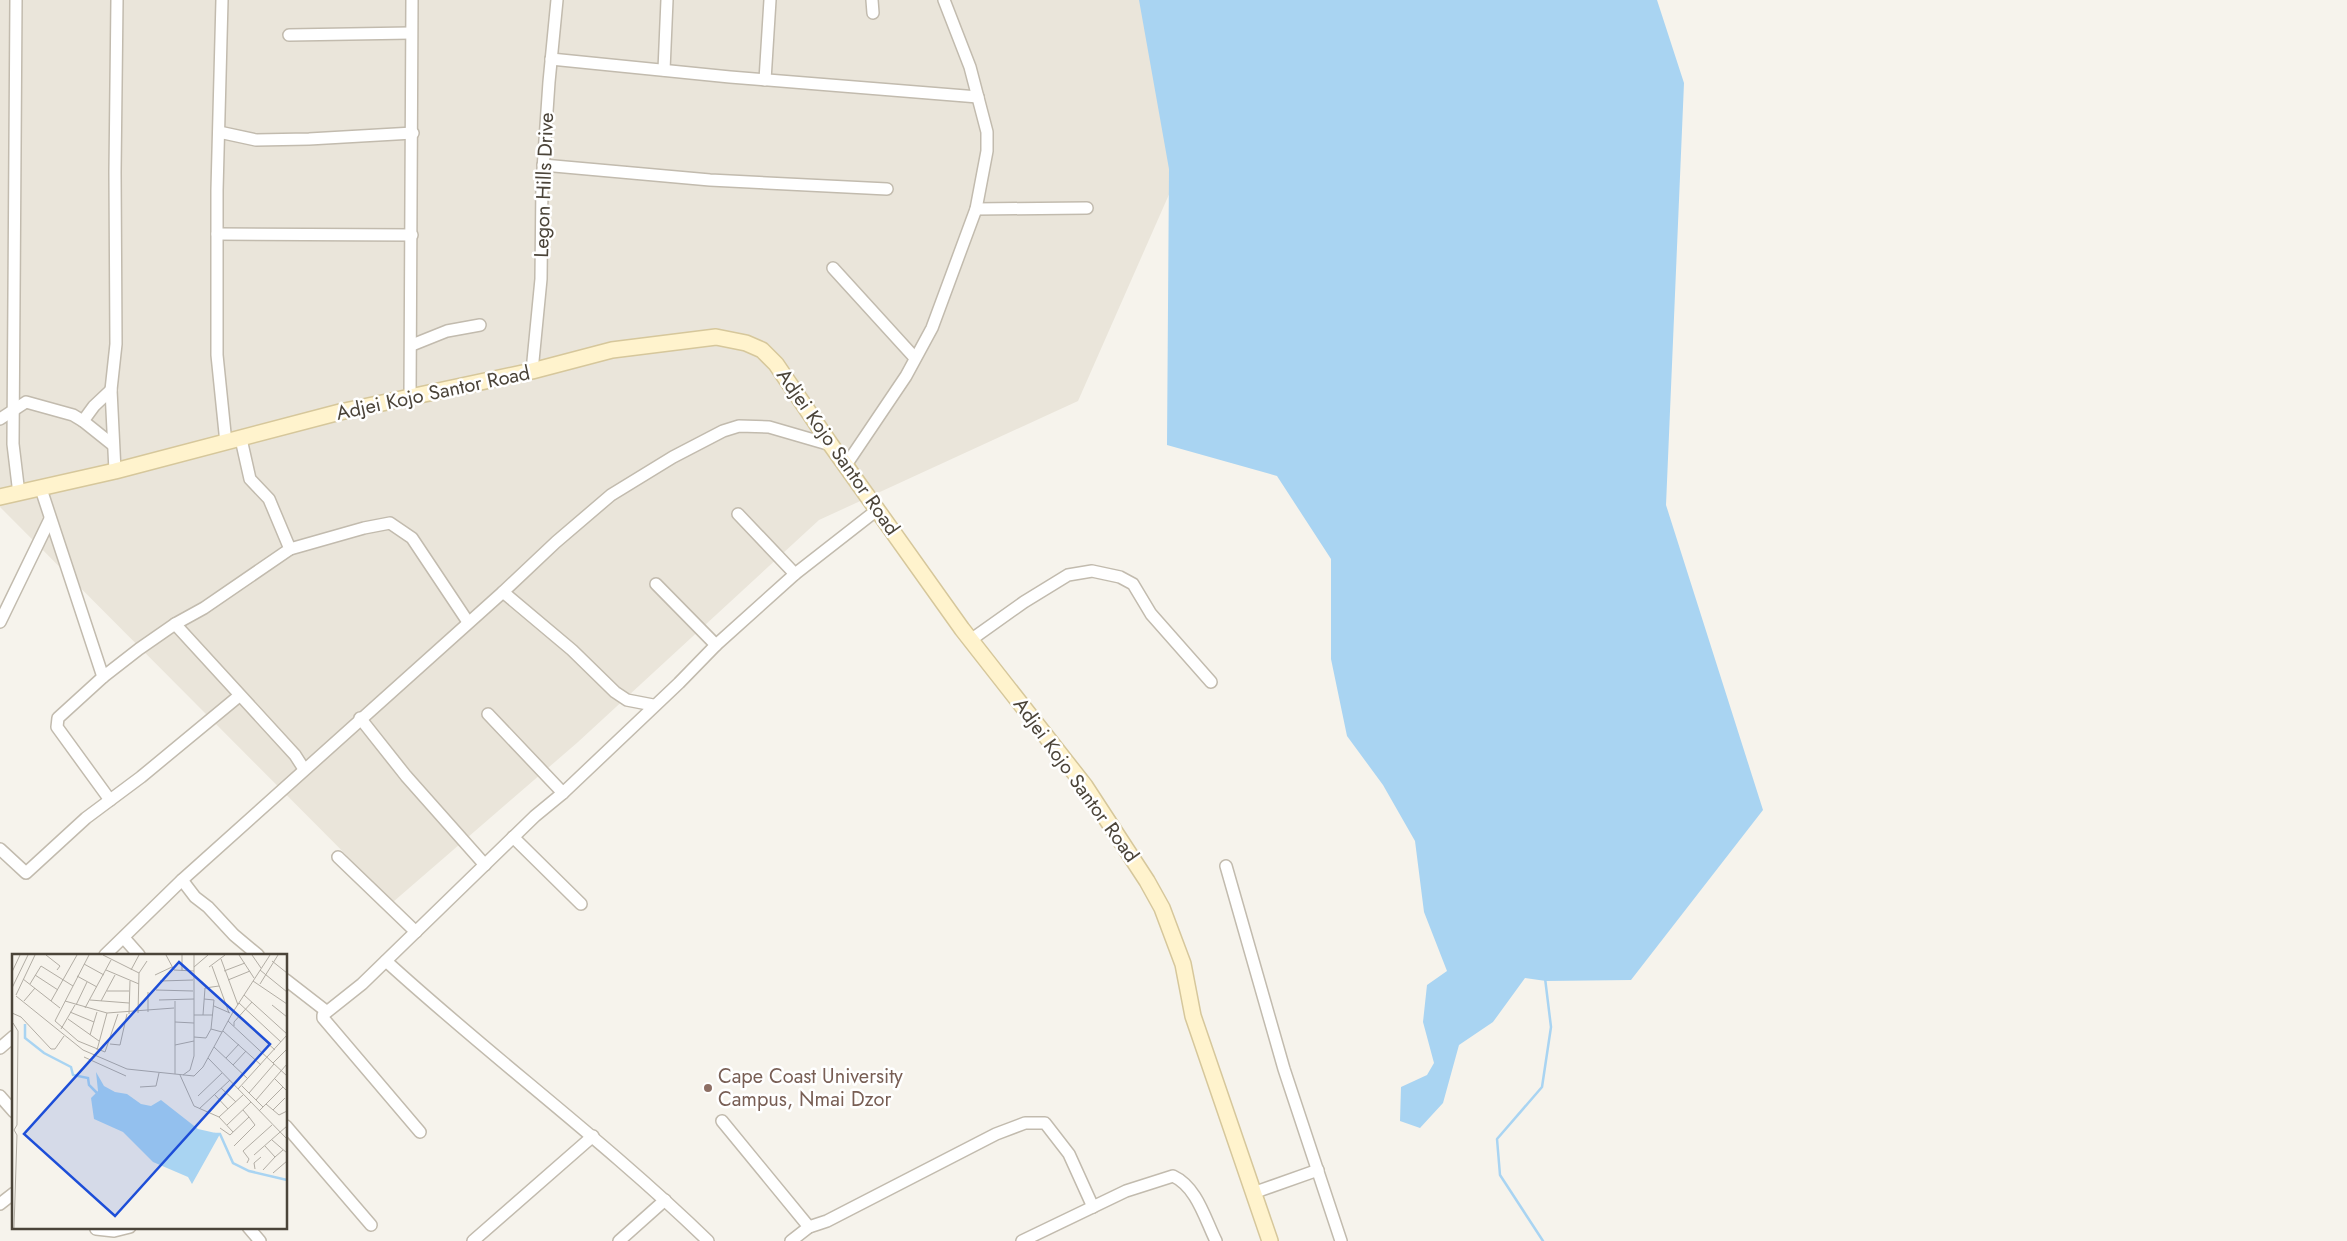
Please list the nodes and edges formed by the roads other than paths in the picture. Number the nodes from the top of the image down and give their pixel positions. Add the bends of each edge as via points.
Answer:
1 (16, 0) edge
2 (117, 0) edge
3 (222, 0) edge
4 (412, 0) edge
5 (557, 0) edge
6 (667, 0) edge
7 (770, 0) edge
8 (872, 0) edge
9 (944, 0) edge
10 (873, 13) dead end
11 (411, 33) junction
12 (289, 35) dead end
13 (551, 59) junction
14 (664, 70) junction
15 (765, 80) junction
16 (978, 97) junction
17 (219, 132) junction
18 (412, 133) junction
19 (543, 165) junction
20 (887, 189) dead end
21 (1087, 208) dead end
22 (976, 209) junction
23 (217, 234) junction
24 (412, 235) junction
25 (833, 268) dead end
26 (480, 325) dead end
27 (412, 345) junction
28 (915, 358) junction
29 (532, 371) junction
30 (111, 390) junction
31 (410, 396) junction
32 (13, 411) junction
33 (0, 419) edge
34 (83, 421) junction
35 (234, 441) junction
36 (113, 445) junction
37 (831, 445) junction
38 (846, 465) junction
39 (115, 471) junction
40 (41, 489) junction
41 (19, 494) junction
42 (0, 497) edge
43 (877, 510) junction
44 (738, 514) dead end
45 (50, 519) junction
46 (290, 549) junction
47 (795, 574) junction
48 (656, 584) dead end
49 (503, 592) junction
50 (0, 622) edge
51 (468, 622) junction
52 (175, 624) junction
53 (972, 639) junction
54 (716, 645) junction
55 (103, 678) junction
56 (1211, 682) dead end
57 (240, 696) junction
58 (653, 705) junction
59 (488, 714) dead end
60 (360, 718) junction
61 (304, 769) junction
62 (563, 792) junction
63 (110, 800) junction
64 (513, 837) junction
65 (0, 849) edge
66 (338, 857) dead end
67 (485, 865) junction
68 (1226, 866) dead end
69 (182, 880) junction
70 (581, 904) dead end
71 (416, 932) junction
72 (124, 938) junction
73 (105, 954) edge
74 (137, 954) edge
75 (257, 954) edge
76 (386, 961) junction
77 (288, 982) edge
78 (326, 1011) junction
79 (12, 1038) edge
80 (0, 1048) edge
81 (0, 1096) edge
82 (12, 1110) edge
83 (722, 1121) dead end
84 (288, 1128) edge
85 (420, 1132) dead end
86 (592, 1136) junction
87 (1318, 1170) junction
88 (1253, 1193) junction
89 (12, 1195) edge
90 (665, 1200) junction
91 (0, 1204) edge
92 (1093, 1206) junction
93 (371, 1225) dead end
94 (810, 1227) junction
95 (126, 1228) edge
96 (249, 1228) edge
97 (95, 1233) edge
98 (260, 1241) edge
99 (473, 1241) edge
100 (620, 1241) edge
101 (708, 1241) edge
102 (791, 1241) edge
103 (1022, 1241) edge
104 (1216, 1241) edge
105 (1270, 1241) edge
106 (1341, 1241) edge

1 - 32 street
2 - 30 street via 116,344
3 - 17 street
4 - 11 street
5 - 13 street, Legon Hills Drive
6 - 14 street
7 - 15 street
8 - 10 street
9 - 16 street
11 - 12 street
11 - 18 street
13 - 14 street
13 - 19 street, Legon Hills Drive
14 - 15 street
15 - 16 street
16 - 22 street via 987,132 987,150
17 - 18 street via 256,140
17 - 23 street
18 - 24 street
19 - 20 street via 710,180
19 - 29 street, Legon Hills Drive via 541,279
21 - 22 street
22 - 28 street via 932,328
23 - 24 street
23 - 35 street via 217,355
24 - 27 street
25 - 28 street
26 - 27 street via 446,331
27 - 31 street
28 - 38 street via 888,405
29 - 31 street, Adjei Kojo Santor Road
29 - 37 street, Adjei Kojo Santor Road via 578,357 633,346 716,338 746,342 762,350 776,364
30 - 34 street
30 - 36 street
31 - 35 street, Adjei Kojo Santor Road
32 - 33 street
32 - 34 street via 26,402 73,415
32 - 41 street
34 - 36 street
35 - 39 street, Adjei Kojo Santor Road
35 - 46 street via 250,479 269,499
36 - 39 street
37 - 38 street, Adjei Kojo Santor Road
37 - 49 street via 769,427 739,426 723,431 611,495
38 - 43 street, Adjei Kojo Santor Road
39 - 40 street, Adjei Kojo Santor Road
40 - 41 street, Adjei Kojo Santor Road
40 - 45 street
41 - 42 street, Adjei Kojo Santor Road
43 - 47 street
43 - 53 street, Adjei Kojo Santor Road
44 - 47 street
45 - 50 street
45 - 55 street
46 - 51 street via 390,523 412,538
46 - 52 street
47 - 54 street
48 - 54 street
49 - 51 street
49 - 58 street via 565,644 615,692 627,700
51 - 60 street
52 - 55 street
52 - 57 street
53 - 56 street via 1068,575 1092,571 1120,577 1133,584 1151,614
53 - 88 street, Adjei Kojo Santor Road via 1085,786 1162,908 1183,964 1194,1016
54 - 58 street
55 - 63 street via 56,722
57 - 61 street
57 - 63 street
58 - 62 street
59 - 62 street
60 - 61 street
60 - 67 street via 406,776
61 - 69 street
62 - 64 street
63 - 65 street via 26,873
64 - 67 street
64 - 70 street
66 - 71 street
67 - 71 street
68 - 87 street via 1284,1069
69 - 72 street
69 - 75 street via 195,897
71 - 76 street
72 - 73 street
72 - 74 street
76 - 78 street
76 - 86 street
77 - 78 street
78 - 85 street via 323,1018
79 - 80 street
81 - 82 street
83 - 94 street
84 - 93 street
86 - 90 street
86 - 99 street
87 - 88 street
87 - 106 street
88 - 105 street, Adjei Kojo Santor Road
89 - 91 street
90 - 100 street
90 - 101 street
92 - 94 street via 1069,1154 1045,1123 1025,1123 996,1134
92 - 103 street
92 - 104 street via 1173,1176 1184,1181 1191,1190
94 - 102 street
95 - 97 street
96 - 98 street

